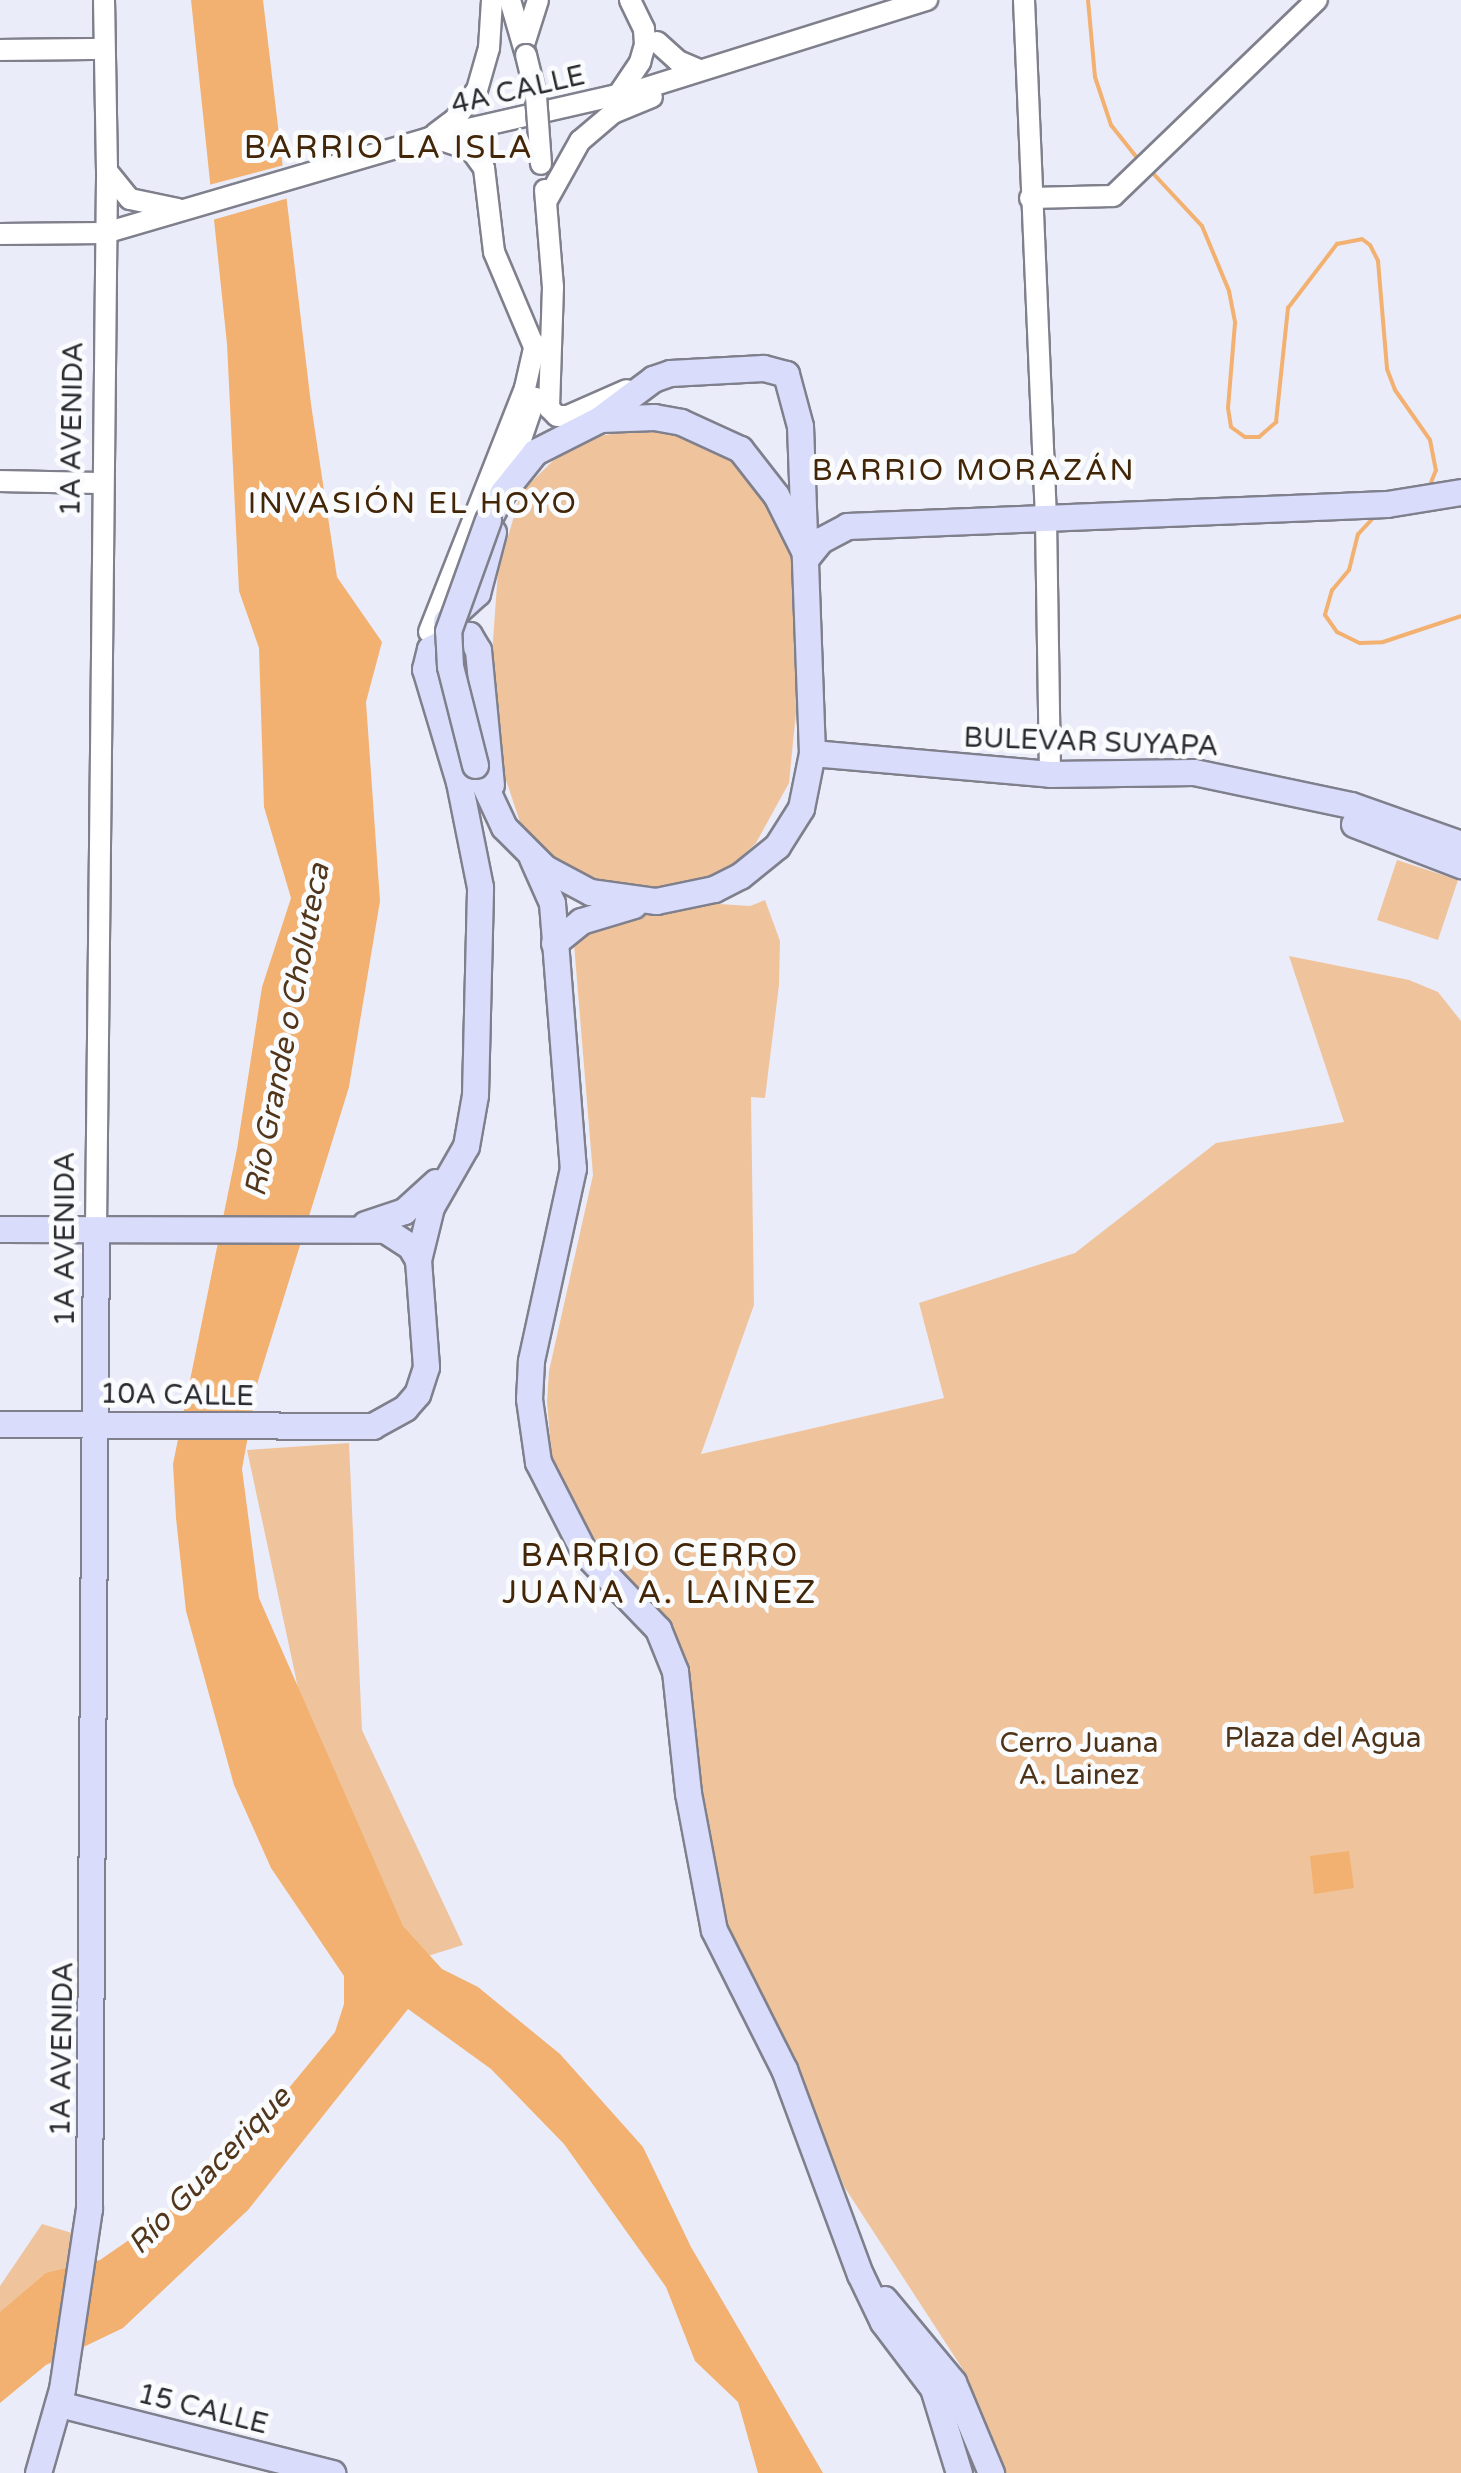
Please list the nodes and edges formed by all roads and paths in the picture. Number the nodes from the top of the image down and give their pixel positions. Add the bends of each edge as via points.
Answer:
1 (104, 0) edge
2 (492, 0) edge
3 (538, 0) edge
4 (630, 0) edge
5 (648, 0) edge
6 (927, 0) edge
7 (1024, 0) edge
8 (1317, 0) edge
9 (515, 3) edge
10 (848, 24) junction
11 (657, 42) junction
12 (0, 50) edge
13 (104, 50) junction
14 (525, 52) junction
15 (699, 70) junction
16 (629, 92) junction
17 (430, 138) junction
18 (107, 171) junction
19 (1030, 198) junction
20 (546, 200) junction
21 (189, 208) junction
22 (0, 234) edge
23 (105, 234) junction
24 (539, 344) junction
25 (653, 379) junction
26 (598, 420) junction
27 (0, 481) edge
28 (102, 483) junction
29 (503, 492) junction
30 (1456, 493) edge
31 (805, 501) junction
32 (1046, 519) junction
33 (848, 526) junction
34 (807, 556) junction
35 (429, 632) junction
36 (812, 754) junction
37 (1050, 774) junction
38 (1305, 797) junction
39 (493, 809) junction
40 (1461, 844) edge
41 (532, 858) junction
42 (1461, 865) edge
43 (656, 901) junction
44 (554, 943) junction
45 (344, 1227) junction
46 (0, 1228) edge
47 (96, 1229) junction
48 (418, 1260) junction
49 (0, 1424) edge
50 (94, 1424) junction
51 (860, 2274) junction
52 (896, 2312) junction
53 (58, 2406) junction
54 (38, 2473) edge
55 (332, 2473) edge
56 (959, 2473) edge
57 (978, 2473) edge
58 (991, 2473) edge

1 - 13 street, 1A AVENIDA
2 - 17 street via 477,90
3 - 14 street
4 - 16 street via 645,44
5 - 11 street
6 - 10 street, 4A CALLE
7 - 19 street
8 - 19 street via 1113,196
9 - 14 street
10 - 15 street, 4A CALLE
10 - 20 street via 613,113 580,141
11 - 15 street
11 - 16 street
12 - 13 street
13 - 18 street, 1A AVENIDA
14 - 20 street, bridge
15 - 16 street, 4A CALLE
16 - 17 street, 4A CALLE
17 - 21 street, 4A CALLE
17 - 24 street via 463,144 481,162 494,252
18 - 21 street via 136,201
18 - 23 street, 1A AVENIDA
19 - 32 street
20 - 24 street via 554,287
21 - 23 street, 4A CALLE
22 - 23 street, 4A CALLE
23 - 28 street, 1A AVENIDA
24 - 25 street via 548,402 557,416
24 - 29 street via 542,377
24 - 35 street
25 - 26 main road
25 - 31 main road via 763,368 786,374 800,426
26 - 29 main road via 535,452
26 - 34 main road via 681,422 740,449 776,494
27 - 28 street
28 - 47 street, 1A AVENIDA
29 - 35 main road via 477,593
29 - 39 main road, bridge via 448,631 475,766
30 - 32 main road via 1387,504
31 - 33 main road via 826,519
31 - 34 main road
32 - 33 main road
32 - 37 street
33 - 34 main road
34 - 36 main road
35 - 45 main road via 414,654 413,674 449,786 470,887 464,1116 438,1180 422,1198 380,1221
36 - 37 main road, BULEVAR SUYAPA
36 - 43 main road via 801,808 778,846 714,889
37 - 38 main road, BULEVAR SUYAPA via 1194,772
38 - 40 main road, BULEVAR SUYAPA via 1350,805
38 - 42 main road, BULEVAR SUYAPA via 1338,818
39 - 41 main road
39 - 48 main road via 478,650 469,635 458,634 430,650 426,668 480,887 475,1095 466,1146 431,1207
41 - 43 main road via 590,892
41 - 44 main road via 552,902
43 - 44 main road via 597,914
44 - 51 main road via 574,1168 532,1361 538,1462 584,1552 658,1629 675,1671 688,1794 714,1930 784,2069
45 - 47 main road
45 - 48 main road via 386,1230
46 - 47 main road
47 - 50 main road, 1A AVENIDA
48 - 50 main road, 10A CALLE via 424,1378 390,1420 353,1428
49 - 50 main road, 10A CALLE
50 - 53 main road, 1A AVENIDA via 94,2016 87,2224
51 - 52 main road
51 - 56 main road via 883,2322 933,2388
52 - 57 main road via 942,2389
52 - 58 main road via 953,2382
53 - 54 main road, 1A AVENIDA
53 - 55 main road, 15 CALLE

